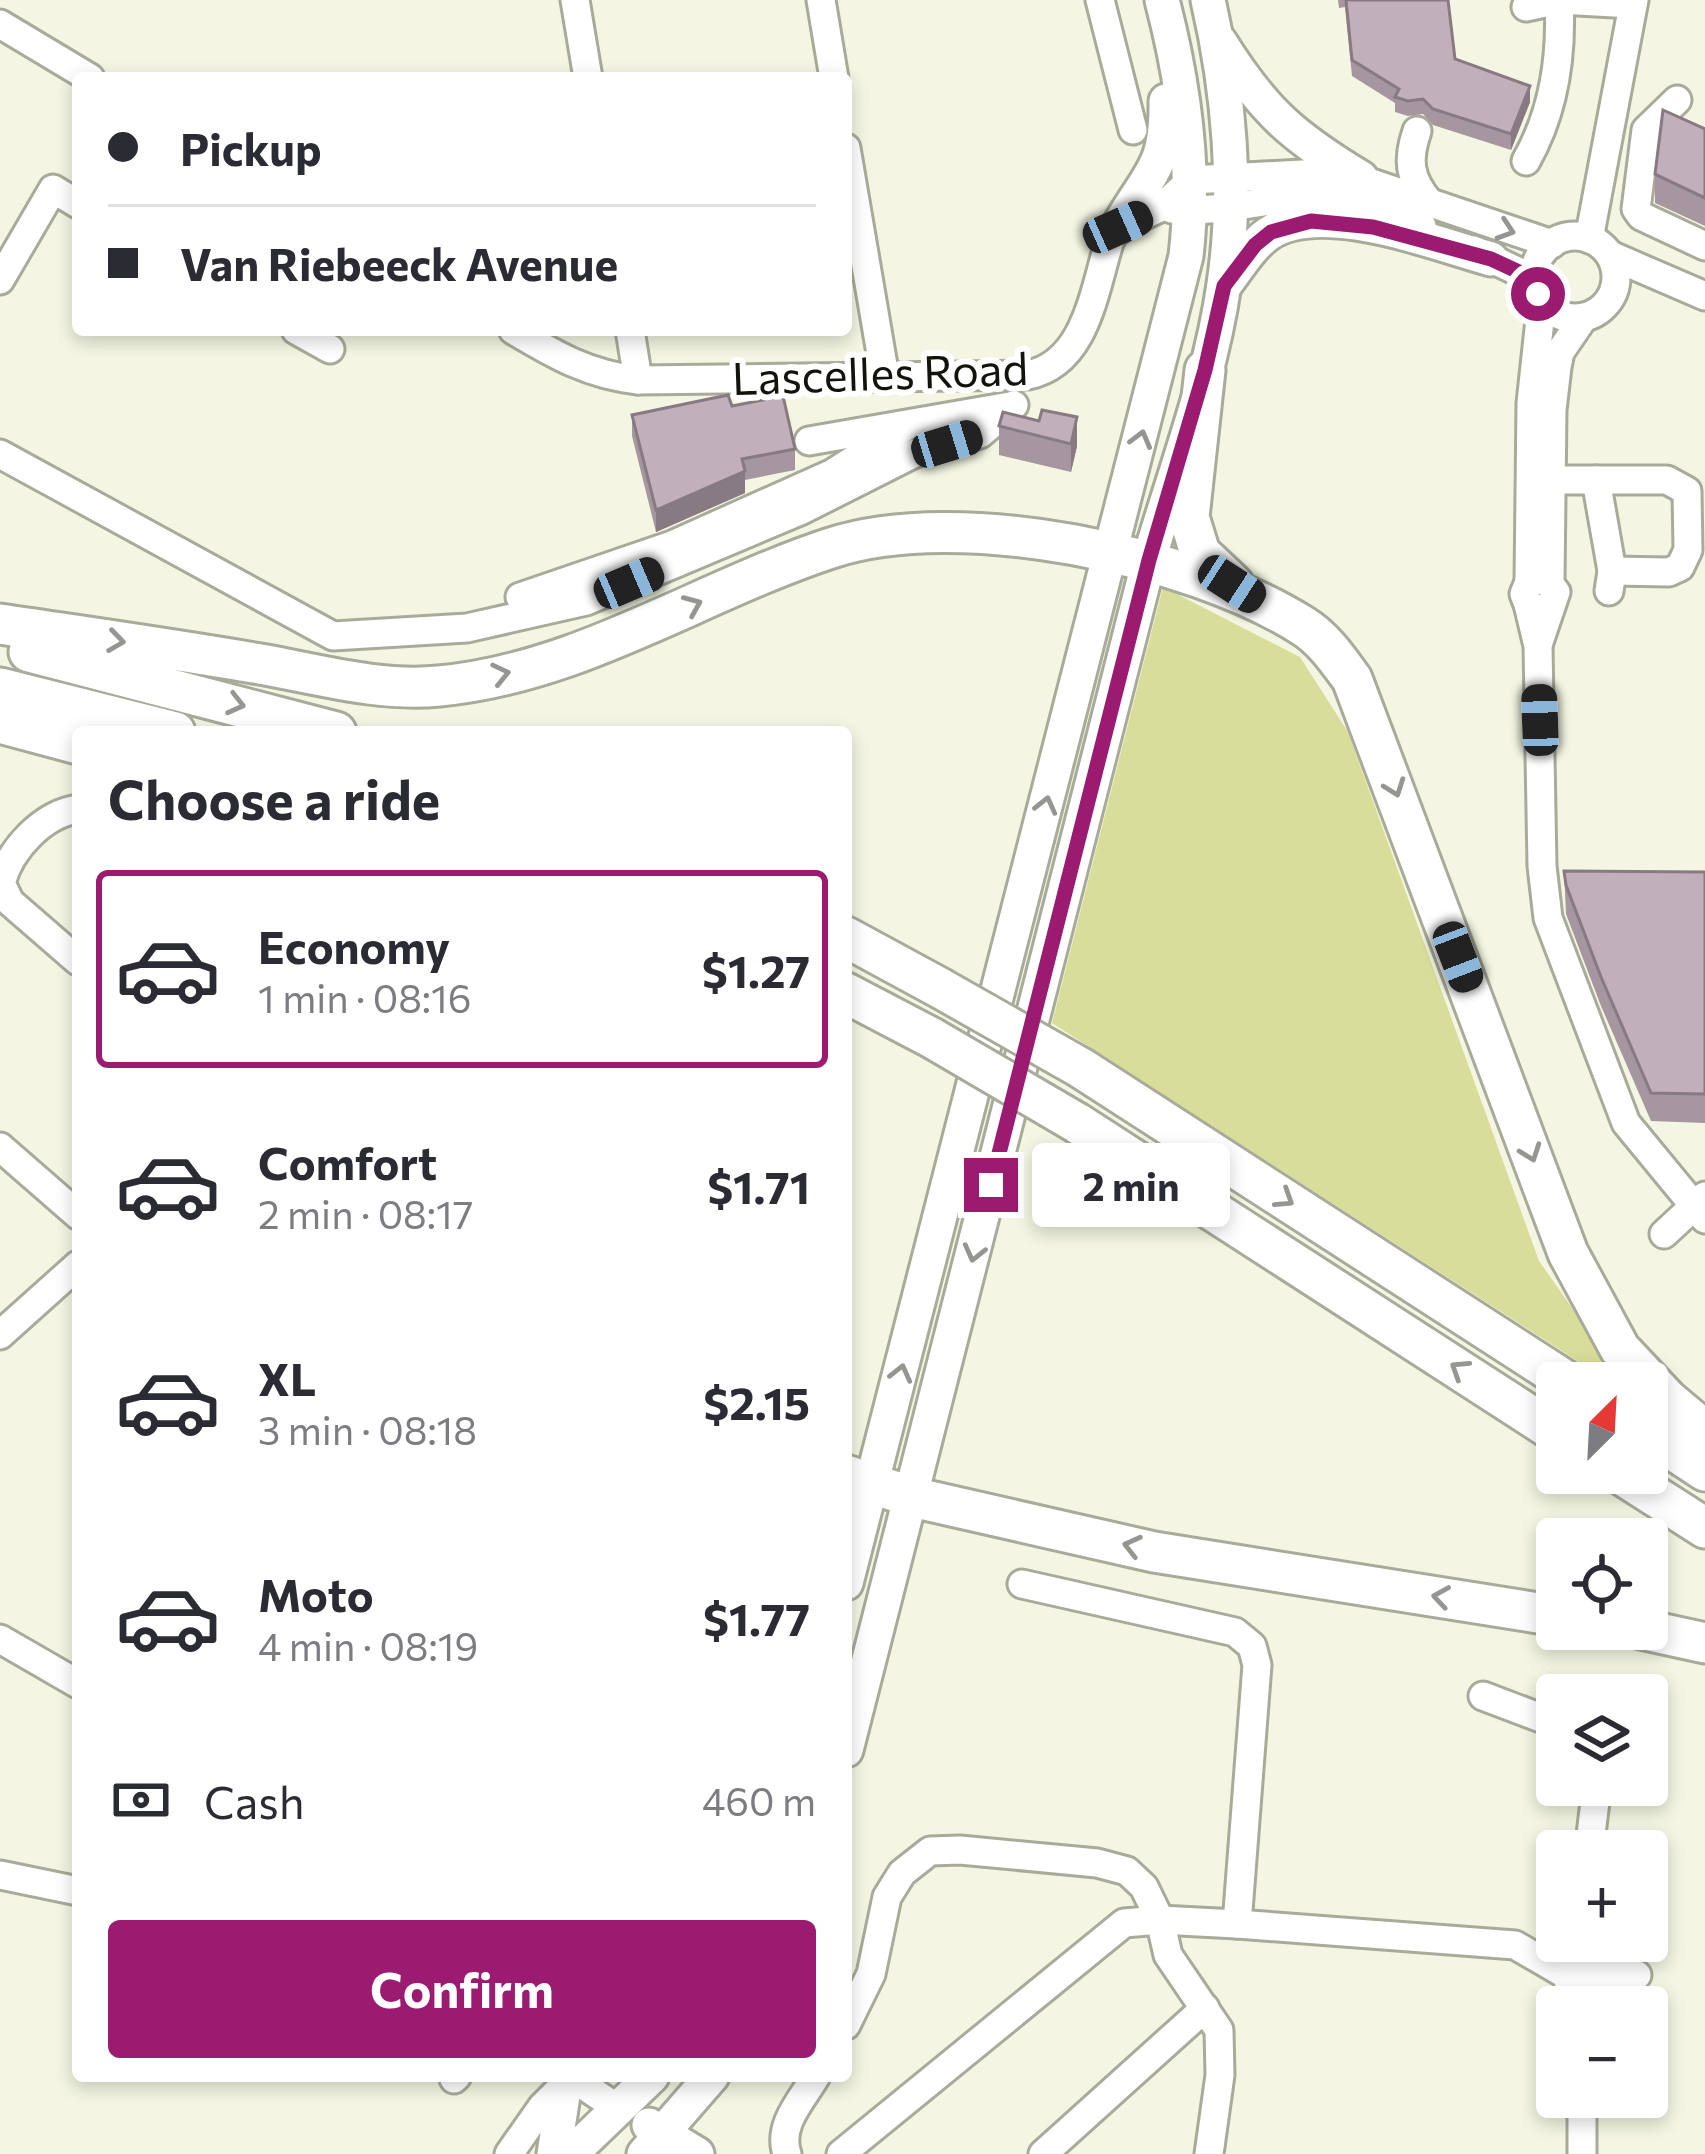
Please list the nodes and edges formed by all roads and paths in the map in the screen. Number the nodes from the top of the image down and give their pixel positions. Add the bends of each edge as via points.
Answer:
1 (575, 0) edge
2 (820, 0) edge
3 (1100, 0) edge
4 (1208, 0) edge
5 (1559, 0) edge
6 (1634, 2) edge
7 (1526, 7) dead end
8 (1165, 10) edge
9 (0, 25) edge
10 (1216, 36) junction
11 (80, 72) edge
12 (587, 72) edge
13 (833, 72) edge
14 (1677, 100) dead end
15 (1133, 130) dead end
16 (1526, 161) dead end
17 (1365, 179) junction
18 (852, 183) edge
19 (1231, 194) junction
20 (1181, 199) junction
21 (72, 200) edge
22 (1429, 202) junction
23 (1118, 227) junction
24 (1552, 244) junction
25 (1705, 246) edge
26 (1600, 247) junction
27 (1491, 259) junction
28 (0, 280) edge
29 (1224, 286) junction
30 (1538, 290) junction
31 (1705, 300) edge
32 (1595, 310) junction
33 (306, 336) edge
34 (524, 336) edge
35 (631, 336) edge
36 (330, 350) dead end
37 (1053, 368) junction
38 (1205, 370) junction
39 (885, 377) junction
40 (638, 380) junction
41 (1013, 405) junction
42 (907, 426) junction
43 (809, 441) dead end
44 (0, 454) edge
45 (1550, 480) junction
46 (1596, 480) junction
47 (1129, 556) junction
48 (1539, 594) junction
49 (520, 597) dead end
50 (1267, 607) junction
51 (0, 624) edge
52 (0, 646) edge
53 (0, 688) edge
54 (0, 723) edge
55 (151, 726) edge
56 (313, 726) edge
57 (72, 742) edge
58 (72, 811) edge
59 (852, 940) edge
60 (72, 956) edge
61 (852, 996) edge
62 (0, 1147) edge
63 (1701, 1207) edge
64 (72, 1210) edge
65 (1664, 1234) dead end
66 (72, 1270) edge
67 (0, 1335) edge
68 (1537, 1362) edge
69 (1536, 1419) edge
70 (1705, 1431) edge
71 (1668, 1447) edge
72 (1705, 1471) edge
73 (859, 1481) edge
74 (1652, 1494) edge
75 (912, 1497) junction
76 (1705, 1528) edge
77 (852, 1535) edge
78 (1022, 1584) dead end
79 (1536, 1613) edge
80 (1668, 1635) edge
81 (0, 1639) edge
82 (1705, 1643) edge
83 (72, 1681) edge
84 (1483, 1696) dead end
85 (1536, 1716) edge
86 (852, 1727) edge
87 (0, 1875) edge
88 (72, 1890) edge
89 (1160, 1920) junction
90 (1237, 1924) junction
91 (1572, 1962) edge
92 (1569, 1974) junction
93 (1636, 1976) dead end
94 (1573, 1986) edge
95 (1205, 2008) junction
96 (852, 2013) edge
97 (569, 2082) edge
98 (646, 2082) edge
99 (707, 2082) edge
100 (812, 2082) edge
101 (1582, 2118) edge
102 (610, 2120) junction
103 (655, 2144) edge
104 (509, 2154) edge
105 (554, 2154) edge
106 (571, 2154) edge
107 (634, 2154) edge
108 (697, 2154) edge
109 (787, 2154) edge
110 (841, 2154) edge
111 (1043, 2154) edge
112 (1209, 2154) edge
113 (1582, 2154) edge

1 - 12 street
2 - 13 street
3 - 15 street
4 - 10 main road
5 - 6 street
5 - 7 street
5 - 16 street via 1560,60
6 - 26 street
8 - 20 main road via 1188,138
8 - 23 main road via 1167,139
9 - 11 street
10 - 17 main road via 1283,124
10 - 19 main road
14 - 25 street via 1646,130 1636,209
17 - 19 street via 1308,171
17 - 22 street
17 - 22 street via 1383,174 1414,138 1411,176
18 - 39 street
19 - 20 street
19 - 27 street via 1349,201
19 - 29 main road
20 - 23 street
47 -> 20 main road via 1186,256
21 - 28 street via 53,189
22 -> 24 street
23 - 37 street, Lascelles Road via 1078,338
24 - 26 street via 1563,238
24 - 30 street via 1539,259
26 - 31 street
26 - 32 street via 1616,280
27 - 29 main road via 1373,227 1311,221 1271,232
27 - 30 street
29 - 38 main road
30 - 32 street via 1561,315
30 - 48 street via 1530,410
31 - 32 street via 1655,291
32 - 45 street via 1569,336 1557,367
33 - 36 street
34 - 40 street, Lascelles Road via 580,368
35 - 40 street
37 - 39 street, Lascelles Road
37 - 41 street
38 - 47 main road
38 - 50 highway via 1193,538 1218,571
39 - 40 street, Lascelles Road
41 - 42 street
41 - 44 street via 980,434 915,453 586,601 467,628 333,637
42 - 43 street
42 - 49 street via 833,472 672,545
45 - 46 street
45 - 48 street
46 - 46 street via 1667,480 1688,491 1688,550 1680,567 1611,581
47 - 50 highway
51 -> 47 highway via 371,683 437,686 586,651 835,546 967,532
73 -> 47 main road
47 -> 75 main road
48 - 63 street via 1548,918 1626,1123
50 -> 70 highway via 1319,638 1352,679 1568,1253 1621,1348
52 -> 56 highway
53 - 55 highway
54 - 57 highway
58 - 60 street via 42,824 9,860 2,883 10,902
59 -> 68 highway, bridge via 1081,1067
69 -> 61 highway, bridge via 1077,1124
62 - 64 street
63 - 65 street
66 - 67 street
71 - 72 highway
73 - 75 highway
73 - 77 main road
74 - 76 highway
79 -> 75 highway via 1154,1552
75 - 86 main road
78 - 90 street via 1234,1632 1252,1646 1257,1665
80 - 82 highway
81 - 83 street
84 - 85 street
87 - 88 street
89 - 90 street
89 - 95 street via 1168,1955
89 - 96 street via 1127,1871 930,1851 887,1897 871,1974
89 - 110 street via 1122,1923
90 - 92 street via 1515,1945
91 - 92 street
92 - 93 street
92 - 94 street
95 - 111 street
95 - 112 street via 1221,2038
97 - 102 street via 578,2113
97 - 104 street
97 - 105 main road
98 - 102 main road
99 - 103 main road
100 - 109 street via 785,2127
101 - 113 street
102 - 103 main road
102 - 106 main road
102 - 107 main road
103 - 108 main road

